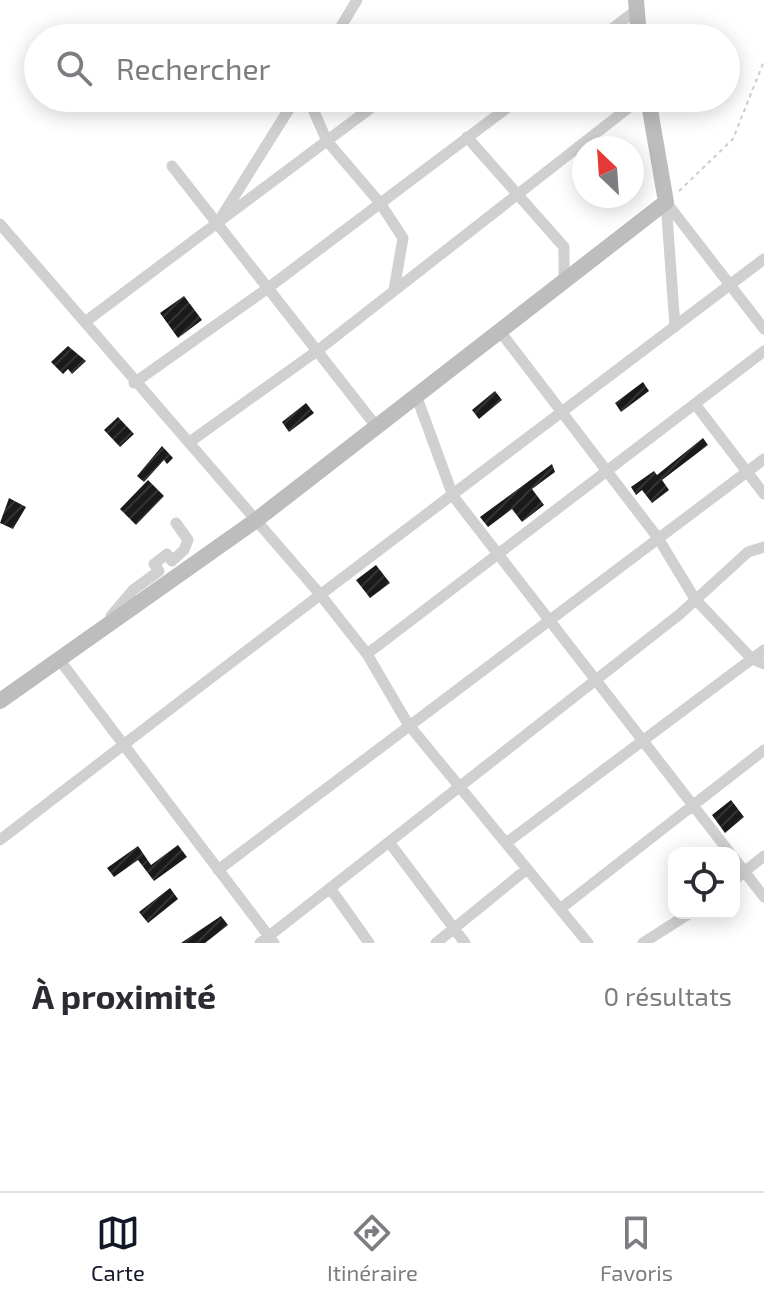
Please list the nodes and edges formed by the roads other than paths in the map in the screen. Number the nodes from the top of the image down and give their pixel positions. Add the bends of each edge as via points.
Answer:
1 (357, 0) edge
2 (636, 6) edge
3 (342, 24) edge
4 (616, 24) edge
5 (287, 112) edge
6 (314, 112) edge
7 (365, 112) edge
8 (501, 112) edge
9 (623, 112) edge
10 (650, 112) edge
11 (467, 137) junction
12 (327, 141) junction
13 (172, 166) dead end
14 (518, 194) junction
15 (666, 202) junction
16 (380, 203) junction
17 (0, 224) edge
18 (217, 224) junction
19 (764, 259) edge
20 (564, 280) junction
21 (730, 285) junction
22 (268, 288) junction
23 (394, 290) junction
24 (85, 322) junction
25 (675, 327) junction
26 (764, 329) edge
27 (499, 330) junction
28 (317, 351) junction
29 (764, 351) edge
30 (134, 383) junction
31 (416, 395) junction
32 (695, 404) junction
33 (564, 412) junction
34 (376, 426) junction
35 (191, 441) junction
36 (764, 459) edge
37 (608, 470) junction
38 (748, 471) junction
39 (764, 494) edge
40 (453, 496) junction
41 (255, 521) junction
42 (176, 523) dead end
43 (658, 538) junction
44 (764, 547) edge
45 (499, 553) junction
46 (319, 593) junction
47 (695, 599) junction
48 (551, 618) junction
49 (101, 629) junction
50 (764, 650) edge
51 (367, 654) junction
52 (58, 658) junction
53 (758, 661) edge
54 (596, 678) junction
55 (0, 701) edge
56 (408, 724) junction
57 (644, 740) junction
58 (123, 744) junction
59 (764, 750) edge
60 (459, 787) junction
61 (694, 805) junction
62 (0, 840) edge
63 (389, 842) junction
64 (506, 843) junction
65 (726, 847) edge
66 (764, 856) edge
67 (740, 866) edge
68 (527, 869) junction
69 (218, 870) junction
70 (744, 871) junction
71 (740, 875) edge
72 (330, 888) junction
73 (764, 897) edge
74 (560, 909) junction
75 (681, 919) edge
76 (454, 928) junction
77 (267, 941) edge
78 (369, 943) edge
79 (436, 943) edge
80 (465, 943) edge
81 (588, 943) edge
82 (643, 943) edge

1 - 3 street
2 - 4 street
5 - 18 street
6 - 12 street
7 - 12 street
8 - 11 street
9 - 14 street
10 - 15 street
11 - 14 street
11 - 16 street
12 - 16 street
12 - 18 street
13 - 18 street
14 - 20 street via 564,247
14 - 23 street
15 - 20 street
15 - 21 street
15 - 25 street
16 - 22 street
16 - 23 street via 403,238
17 - 24 street
18 - 22 street
18 - 24 street
19 - 21 street
20 - 27 street
21 - 25 street
21 - 26 street
22 - 28 street
22 - 30 street
23 - 28 street
24 - 30 street
25 - 33 street
27 - 31 street
27 - 33 street
28 - 34 street
28 - 35 street
29 - 32 street
30 - 35 street
31 - 34 street
31 - 40 street
32 - 37 street
32 - 38 street
33 - 37 street
33 - 40 street
34 - 41 street
35 - 41 street
36 - 38 street
37 - 43 street
37 - 45 street
38 - 39 street
38 - 43 street
40 - 45 street
40 - 46 street
41 - 46 street
41 - 49 street
42 - 49 street via 188,540 184,550 172,561 167,554 154,564 159,571 133,590
43 - 47 street
43 - 48 street
44 - 47 street via 748,552
45 - 48 street
45 - 51 street
46 - 51 street
46 - 58 street
47 - 53 street
47 - 54 street
48 - 54 street
48 - 56 street
49 - 52 street
50 - 53 street
51 - 56 street
52 - 55 street
52 - 58 street
53 - 57 street
54 - 57 street
54 - 60 street
56 - 60 street
56 - 69 street
57 - 61 street
57 - 64 street
58 - 62 street
58 - 69 street
59 - 61 street
60 - 63 street
60 - 64 street
61 - 65 street
61 - 74 street
63 - 72 street
63 - 76 street
64 - 68 street
66 - 70 street
67 - 70 street
68 - 74 street
68 - 76 street
69 - 77 street
70 - 71 street
70 - 73 street
72 - 77 street
72 - 78 street
74 - 81 street
75 - 82 street
76 - 79 street
76 - 80 street

